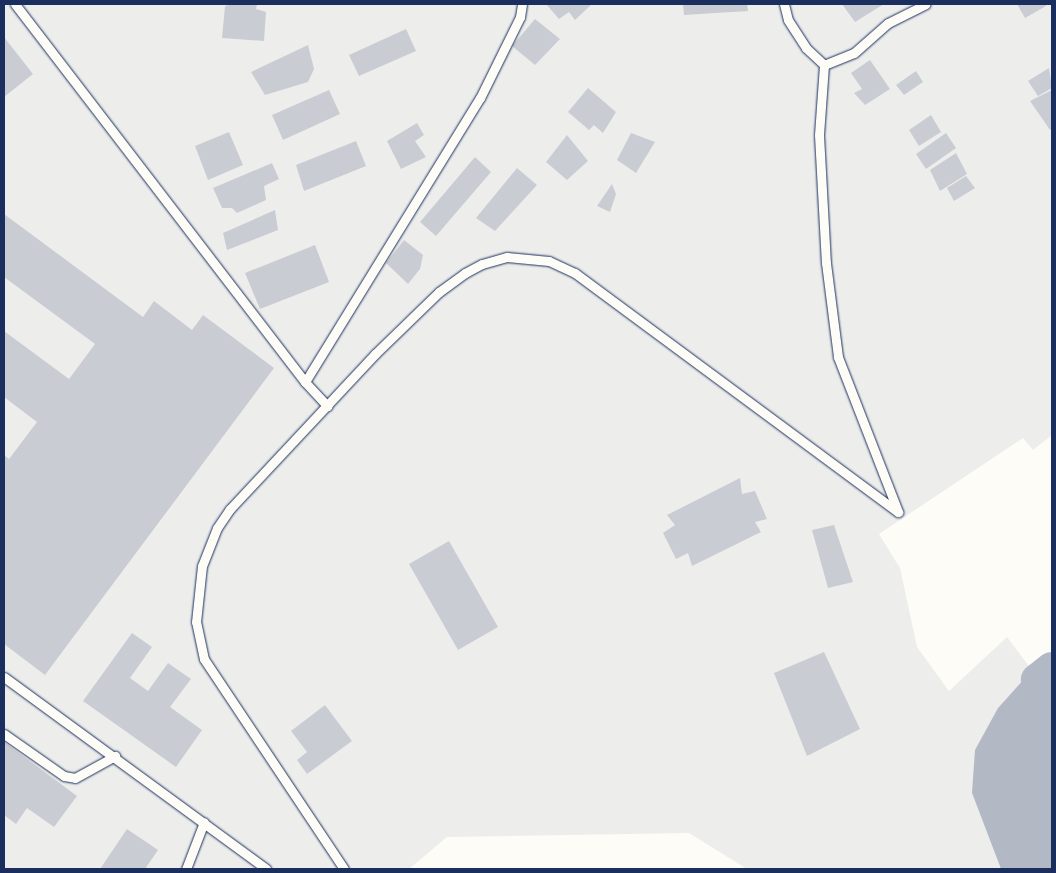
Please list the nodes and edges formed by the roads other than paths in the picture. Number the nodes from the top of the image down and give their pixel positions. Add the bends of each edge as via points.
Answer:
1 (15, 4) edge
2 (522, 4) edge
3 (784, 4) edge
4 (926, 4) edge
5 (824, 65) junction
6 (305, 382) junction
7 (327, 406) junction
8 (4, 677) edge
9 (4, 734) edge
10 (115, 756) junction
11 (204, 822) junction
12 (186, 869) edge
13 (266, 869) edge
14 (344, 869) edge

1 - 6 lane
2 - 6 lane via 520,17 480,98
3 - 5 lane via 788,20 806,48
4 - 5 lane via 888,23 854,53
5 - 7 lane via 819,135 826,263 838,356 898,512 616,302 575,273 549,261 507,257 482,264 465,274 412,318
6 - 7 lane
7 - 14 lane via 230,509 217,528 202,566 196,622 204,659
8 - 10 lane
9 - 10 lane via 64,776 74,778
10 - 11 lane
11 - 12 lane
11 - 13 lane

